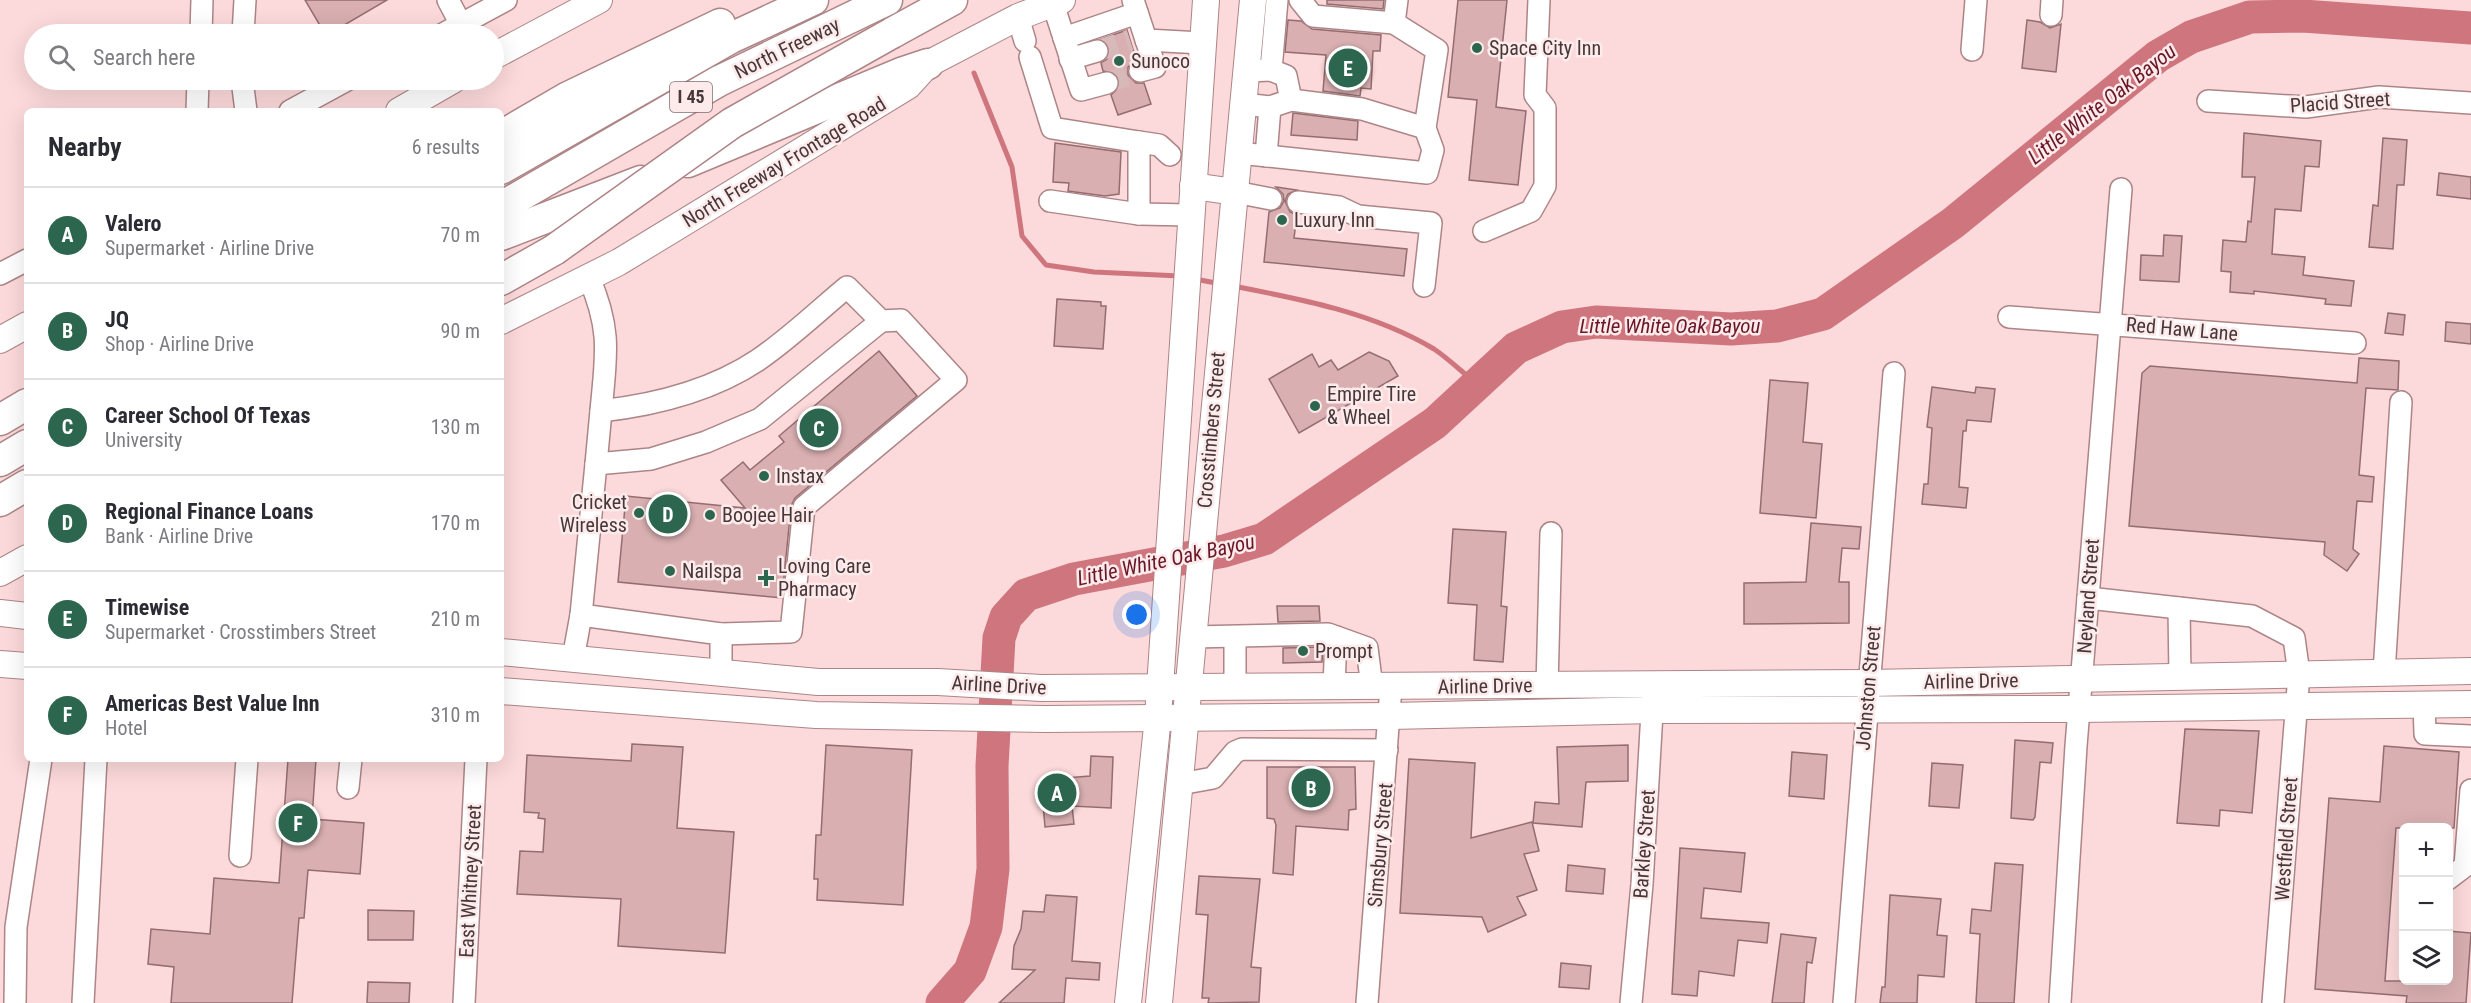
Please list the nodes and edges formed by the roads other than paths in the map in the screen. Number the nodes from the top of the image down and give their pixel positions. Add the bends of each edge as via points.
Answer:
1 (202, 0) edge
2 (245, 0) edge
3 (448, 0) edge
4 (598, 0) edge
5 (768, 0) edge
6 (813, 0) edge
7 (888, 0) edge
8 (952, 0) edge
9 (1206, 0) edge
10 (1300, 0) edge
11 (1397, 0) edge
12 (1539, 0) edge
13 (1976, 0) edge
14 (504, 1) edge
15 (1261, 1) edge
16 (1058, 2) edge
17 (1135, 6) edge
18 (1394, 23) junction
19 (201, 24) edge
20 (244, 24) edge
21 (461, 24) edge
22 (472, 24) edge
23 (1024, 38) junction
24 (1064, 38) junction
25 (1140, 38) junction
26 (1202, 43) junction
27 (1972, 50) dead end
28 (504, 51) edge
29 (1097, 51) tunnel mouth
30 (1070, 59) junction
31 (928, 64) junction
32 (1258, 70) junction
33 (1140, 71) tunnel mouth
34 (1107, 83) tunnel mouth
35 (198, 90) edge
36 (243, 90) edge
37 (329, 90) edge
38 (436, 90) edge
39 (568, 98) junction
40 (1291, 100) junction
41 (2208, 101) dead end
42 (2471, 103) edge
43 (1243, 104) junction
44 (1270, 107) junction
45 (197, 108) edge
46 (246, 108) edge
47 (296, 108) edge
48 (404, 108) edge
49 (504, 122) edge
50 (1425, 128) junction
51 (504, 133) edge
52 (1139, 142) junction
53 (1239, 153) junction
54 (1170, 155) dead end
55 (1266, 156) junction
56 (504, 167) edge
57 (1193, 186) junction
58 (2121, 189) dead end
59 (1234, 192) junction
60 (1271, 200) dead end
61 (1050, 201) dead end
62 (1298, 202) dead end
63 (504, 205) edge
64 (1139, 214) junction
65 (1189, 227) junction
66 (1484, 231) dead end
67 (504, 234) edge
68 (24, 262) edge
69 (0, 274) edge
70 (504, 278) edge
71 (589, 278) junction
72 (1424, 286) dead end
73 (2009, 317) dead end
74 (504, 320) edge
75 (881, 321) junction
76 (2108, 323) junction
77 (24, 327) edge
78 (0, 340) edge
79 (2355, 343) dead end
80 (1894, 373) dead end
81 (2401, 402) dead end
82 (24, 406) edge
83 (601, 411) junction
84 (1178, 414) junction
85 (1213, 416) junction
86 (0, 420) edge
87 (24, 447) edge
88 (0, 461) edge
89 (596, 464) junction
90 (24, 487) edge
91 (0, 501) edge
92 (1551, 533) dead end
93 (24, 560) edge
94 (0, 573) edge
95 (2088, 598) junction
96 (2179, 608) junction
97 (0, 614) edge
98 (581, 615) junction
99 (24, 616) edge
100 (721, 634) junction
101 (1193, 637) junction
102 (1235, 637) junction
103 (1336, 637) junction
104 (504, 652) edge
105 (573, 659) junction
106 (0, 664) edge
107 (24, 666) edge
108 (2471, 671) edge
109 (721, 673) junction
110 (2384, 673) junction
111 (2299, 674) junction
112 (2180, 676) junction
113 (2081, 678) junction
114 (818, 682) junction
115 (1869, 683) junction
116 (1652, 684) junction
117 (1159, 686) junction
118 (1190, 686) junction
119 (1235, 686) junction
120 (1547, 686) junction
121 (1334, 687) junction
122 (1382, 687) junction
123 (504, 691) edge
124 (2424, 704) junction
125 (2471, 704) edge
126 (2296, 706) junction
127 (2079, 709) junction
128 (1654, 710) junction
129 (1866, 710) junction
130 (816, 715) junction
131 (1187, 716) junction
132 (1237, 716) junction
133 (1347, 716) junction
134 (1390, 716) junction
135 (1158, 717) junction
136 (2471, 736) edge
137 (1347, 750) junction
138 (1387, 750) junction
139 (1238, 751) junction
140 (41, 762) edge
141 (96, 762) edge
142 (247, 762) edge
143 (351, 762) edge
144 (476, 762) edge
145 (1180, 784) junction
146 (348, 788) dead end
147 (2471, 790) edge
148 (240, 856) dead end
149 (2451, 877) edge
150 (1130, 970) junction
151 (1161, 971) junction
152 (15, 1003) edge
153 (83, 1003) edge
154 (464, 1003) edge
155 (1128, 1003) edge
156 (1159, 1003) edge
157 (1367, 1003) edge
158 (1631, 1003) edge
159 (1844, 1003) edge
160 (2060, 1003) edge
161 (2273, 1003) edge

1 - 19 street
2 - 20 street
3 - 21 street
4 - 28 main road
5 - 39 highway
6 - 56 highway, North Freeway via 731,38
7 - 63 highway, North Freeway / I 45 via 719,81
8 - 70 highway, bridge via 732,123 554,250
9 - 26 main road, Crosstimbers Street
10 - 18 street via 1313,16
11 - 18 street
12 - 66 street via 1535,95 1545,108 1545,186 1531,211
13 - 27 street
14 - 22 street
15 - 32 main road, Crosstimbers Street
16 - 23 main road, North Freeway Frontage Road
16 - 24 street
17 - 24 street
17 - 25 street
18 - 50 street via 1437,50
23 - 31 main road, North Freeway Frontage Road
23 - 52 street via 1052,128
24 - 30 street
25 - 26 street
25 - 33 street via 1155,67
26 - 57 main road, Crosstimbers Street
29 - 30 street
30 - 34 street via 1081,90
31 - 67 highway
31 - 71 main road, North Freeway Frontage Road via 908,86
32 - 40 street via 1286,76
32 - 43 main road, Crosstimbers Street
35 - 45 street
36 - 46 street
37 - 47 street
38 - 48 main road
39 - 49 highway
39 - 51 highway
40 - 44 street
40 - 50 street via 1362,109
41 - 42 street, Placid Street via 2306,106 2379,97
43 - 44 street
43 - 53 main road, Crosstimbers Street
44 - 55 street
50 - 55 street via 1433,150 1427,173
52 - 54 street via 1159,145
52 - 64 street
53 - 55 street
53 - 59 main road, Crosstimbers Street
57 - 59 main road
57 - 65 main road, Crosstimbers Street
58 - 76 street, Neyland Street
59 - 60 street
59 - 85 main road, Crosstimbers Street
61 - 64 street
62 - 72 street via 1339,207 1358,216 1431,223
64 - 65 street
65 - 84 main road, Crosstimbers Street
68 - 69 street
71 - 74 main road, North Freeway Frontage Road
71 - 83 street via 600,303 608,342
73 - 76 street, Red Haw Lane
75 - 83 street via 847,287 757,361 687,392 642,406
75 - 89 street via 760,419 651,459
75 - 100 street via 901,320 956,380 804,507 791,632
76 - 79 street, Red Haw Lane
76 - 95 street, Neyland Street
77 - 78 main road
80 - 115 street, Johnston Street
81 - 110 street
82 - 86 highway
83 - 89 street
84 - 85 main road
84 - 117 main road, Crosstimbers Street
85 - 101 main road, Crosstimbers Street
87 - 88 highway
89 - 98 street
90 - 91 highway
92 - 120 street
93 - 94 main road
95 - 96 street
95 - 113 street, Neyland Street
96 - 111 street, Westfield Street via 2252,616 2294,638
96 - 112 street
97 - 99 main road
98 - 100 street
98 - 105 street
100 - 109 street
101 - 102 street
101 - 118 main road, Crosstimbers Street
102 - 103 street
102 - 119 street
103 - 121 street
103 - 122 street, Simsbury Street via 1367,648
104 - 105 main road, Airline Drive
105 - 109 main road, Airline Drive
106 - 107 main road
108 - 110 main road, Airline Drive
109 - 114 main road, Airline Drive
110 - 111 main road, Airline Drive
111 - 112 main road, Airline Drive
111 - 126 street, Westfield Street
112 - 113 main road, Airline Drive
113 - 115 main road, Airline Drive
113 - 127 street, Neyland Street
114 - 117 main road, Airline Drive via 938,682 1041,688
114 - 130 main road
115 - 116 main road, Airline Drive
115 - 129 street, Johnston Street
116 - 120 main road, Airline Drive
116 - 128 street, Barkley Street
117 - 118 main road, Airline Drive
117 - 135 main road, Crosstimbers Street
118 - 119 main road, Airline Drive
118 - 131 main road, Crosstimbers Street
119 - 121 main road, Airline Drive
120 - 122 main road, Airline Drive
121 - 122 main road, Airline Drive
122 - 134 street, Simsbury Street
123 - 130 main road, Airline Drive
124 - 125 main road, Airline Drive
124 - 126 main road, Airline Drive
124 - 136 street via 2425,734
126 - 127 main road, Airline Drive
126 - 161 street, Westfield Street
127 - 129 main road, Airline Drive
127 - 160 street, Neyland Street
128 - 129 main road, Airline Drive
128 - 134 main road, Airline Drive
128 - 158 street, Barkley Street
129 - 159 street, Johnston Street
130 - 135 main road, Airline Drive
131 - 132 main road, Airline Drive
131 - 135 main road, Airline Drive
131 - 145 main road, Crosstimbers Street
132 - 133 main road, Airline Drive
132 - 139 street
133 - 134 main road, Airline Drive
133 - 137 street
134 - 138 street, Simsbury Street
135 - 150 main road, Crosstimbers Street
137 - 138 street
137 - 139 street
138 - 157 street, Simsbury Street
139 - 145 street via 1213,778
140 - 152 street via 16,927
141 - 153 street
142 - 148 street
143 - 146 street
144 - 154 street, East Whitney Street
145 - 151 main road, Crosstimbers Street
147 - 149 street via 2465,866
150 - 151 main road
150 - 155 main road, Crosstimbers Street
151 - 156 main road, Crosstimbers Street

